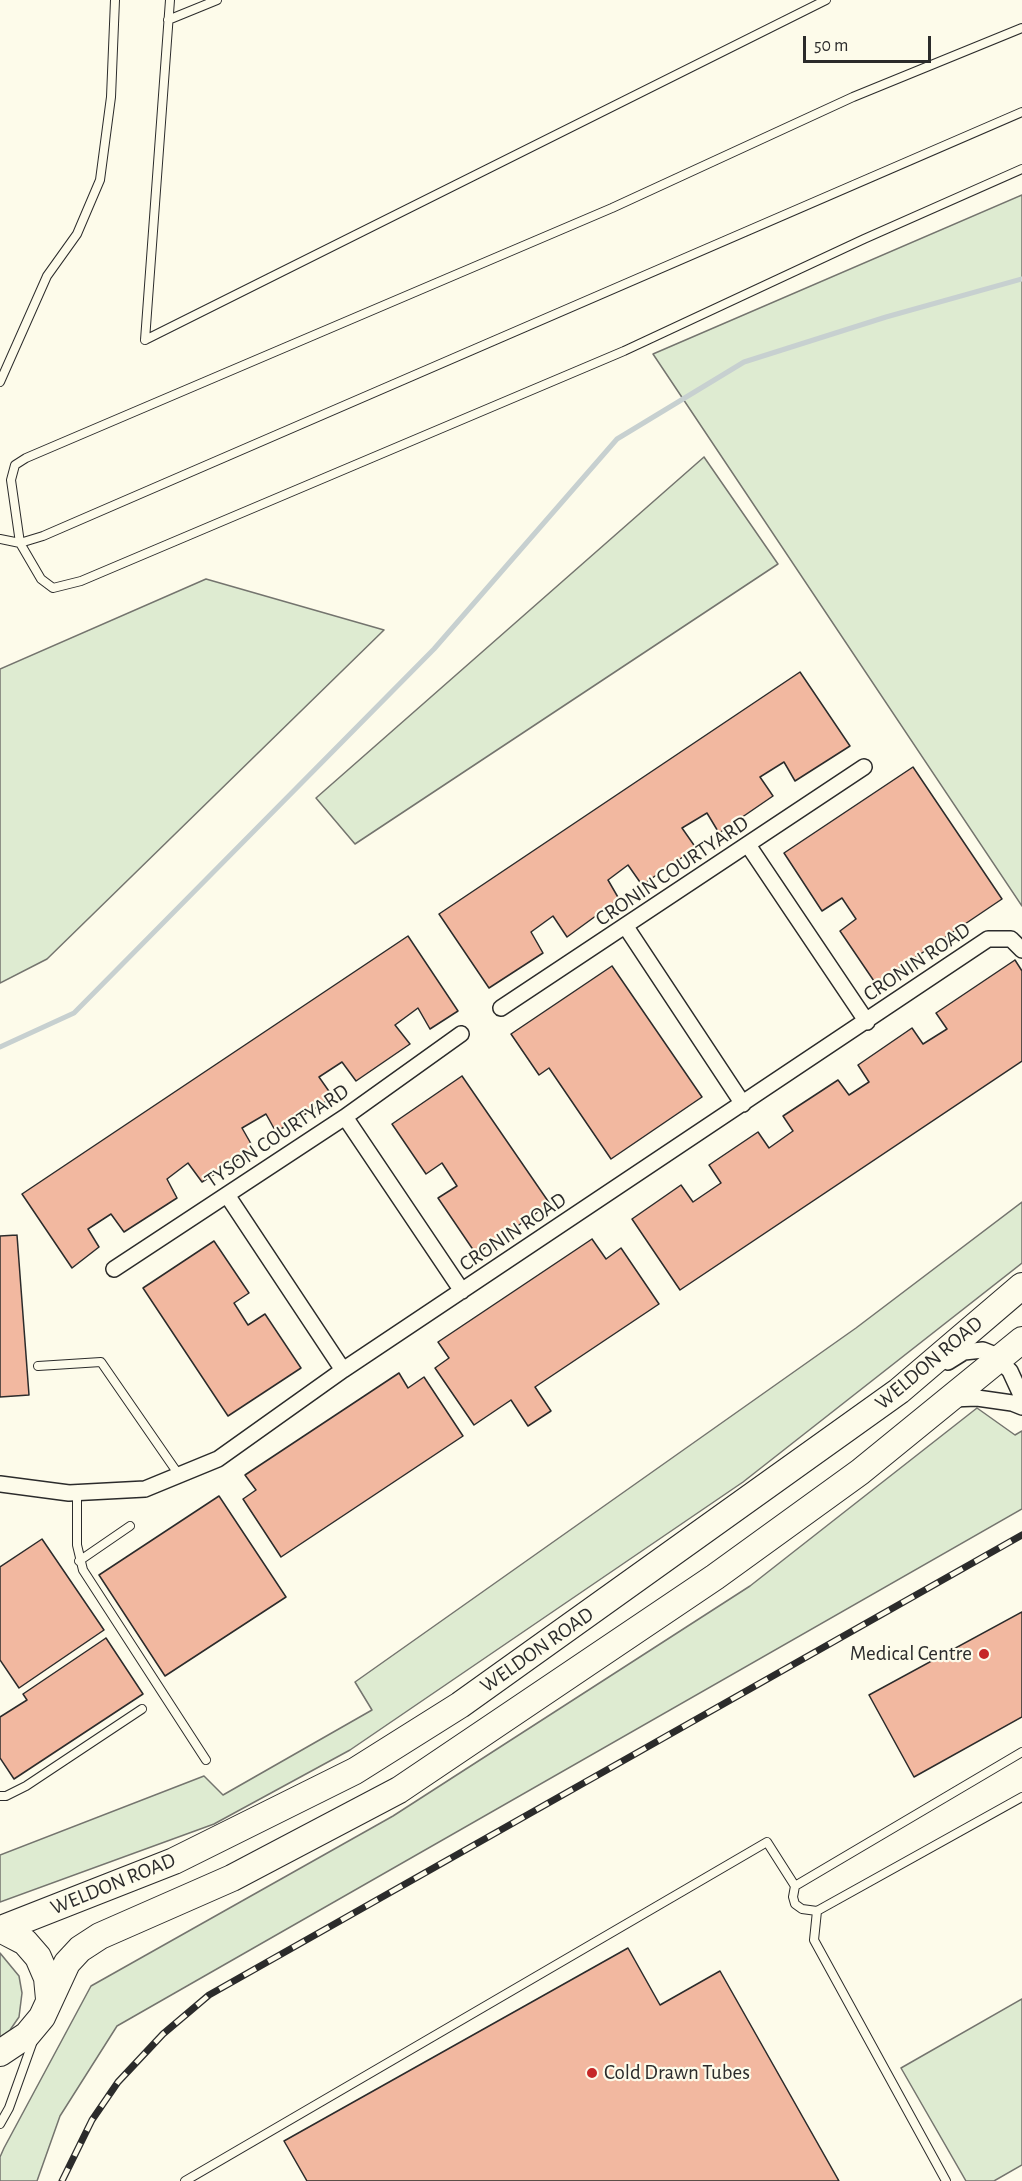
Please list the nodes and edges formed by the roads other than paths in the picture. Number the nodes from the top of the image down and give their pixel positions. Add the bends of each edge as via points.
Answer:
1 (115, 0) edge
2 (170, 0) edge
3 (217, 0) edge
4 (826, 0) edge
5 (168, 20) junction
6 (1022, 28) edge
7 (1022, 112) edge
8 (1022, 169) edge
9 (0, 381) edge
10 (0, 540) edge
11 (20, 543) junction
12 (864, 767) dead end
13 (748, 845) junction
14 (627, 927) junction
15 (1022, 950) edge
16 (501, 1008) dead end
17 (867, 1022) junction
18 (461, 1034) dead end
19 (743, 1104) junction
20 (345, 1117) junction
21 (227, 1195) junction
22 (114, 1269) dead end
23 (1022, 1286) edge
24 (462, 1291) junction
25 (1022, 1340) edge
26 (1000, 1358) junction
27 (38, 1366) dead end
28 (343, 1370) junction
29 (899, 1391) junction
30 (1022, 1397) edge
31 (949, 1400) junction
32 (1022, 1407) edge
33 (179, 1475) junction
34 (0, 1484) edge
35 (77, 1493) junction
36 (130, 1526) dead end
37 (79, 1561) junction
38 (142, 1709) dead end
39 (1022, 1752) edge
40 (206, 1760) dead end
41 (0, 1796) edge
42 (1022, 1797) edge
43 (795, 1886) junction
44 (817, 1911) junction
45 (0, 1929) edge
46 (45, 2008) junction
47 (0, 2053) edge
48 (0, 2124) edge
49 (185, 2181) edge
50 (946, 2181) edge

1 - 9 lane via 111,97 100,180 77,234 47,276
2 - 5 lane
3 - 5 lane
4 - 5 lane via 145,340
6 - 11 lane via 853,97 612,208 26,458 15,465 11,480
7 - 11 lane via 44,536
8 - 11 lane via 624,351 81,581 52,588 41,579
10 - 11 lane
12 - 13 street, CRONIN COURTYARD
13 - 14 street, CRONIN COURTYARD
13 - 17 street
14 - 16 street, CRONIN COURTYARD
14 - 19 street
15 - 17 street, CRONIN ROAD via 1011,939 988,939
17 - 19 street, CRONIN ROAD
18 - 20 street, TYSON COURTYARD
19 - 24 street, CRONIN ROAD
20 - 21 street, TYSON COURTYARD
20 - 24 street
21 - 22 street, TYSON COURTYARD
21 - 28 street
23 - 29 highway, WELDON ROAD
24 - 28 street, CRONIN ROAD
25 - 26 highway, WELDON ROAD
26 - 29 street via 982,1350 964,1352
26 - 30 street
26 - 31 highway, WELDON ROAD
27 - 33 lane via 101,1362
28 - 33 street, CRONIN ROAD via 218,1459
29 - 45 highway, WELDON ROAD via 460,1705 355,1771 174,1861
31 - 32 street via 977,1398
31 - 46 highway, WELDON ROAD via 860,1472 715,1577 399,1790 232,1878 100,1936 80,1949 67,1963
33 - 35 street, CRONIN ROAD via 145,1489
34 - 35 street, CRONIN ROAD
35 - 37 lane
36 - 37 lane
37 - 40 lane
38 - 41 lane via 26,1786
39 - 43 lane
42 - 44 lane
43 - 44 lane via 795,1904
43 - 49 lane via 767,1842
44 - 50 lane via 814,1940
45 - 46 highway via 25,1942 38,1957 47,1978
46 - 47 highway, WELDON ROAD via 27,2035
46 - 48 lane

